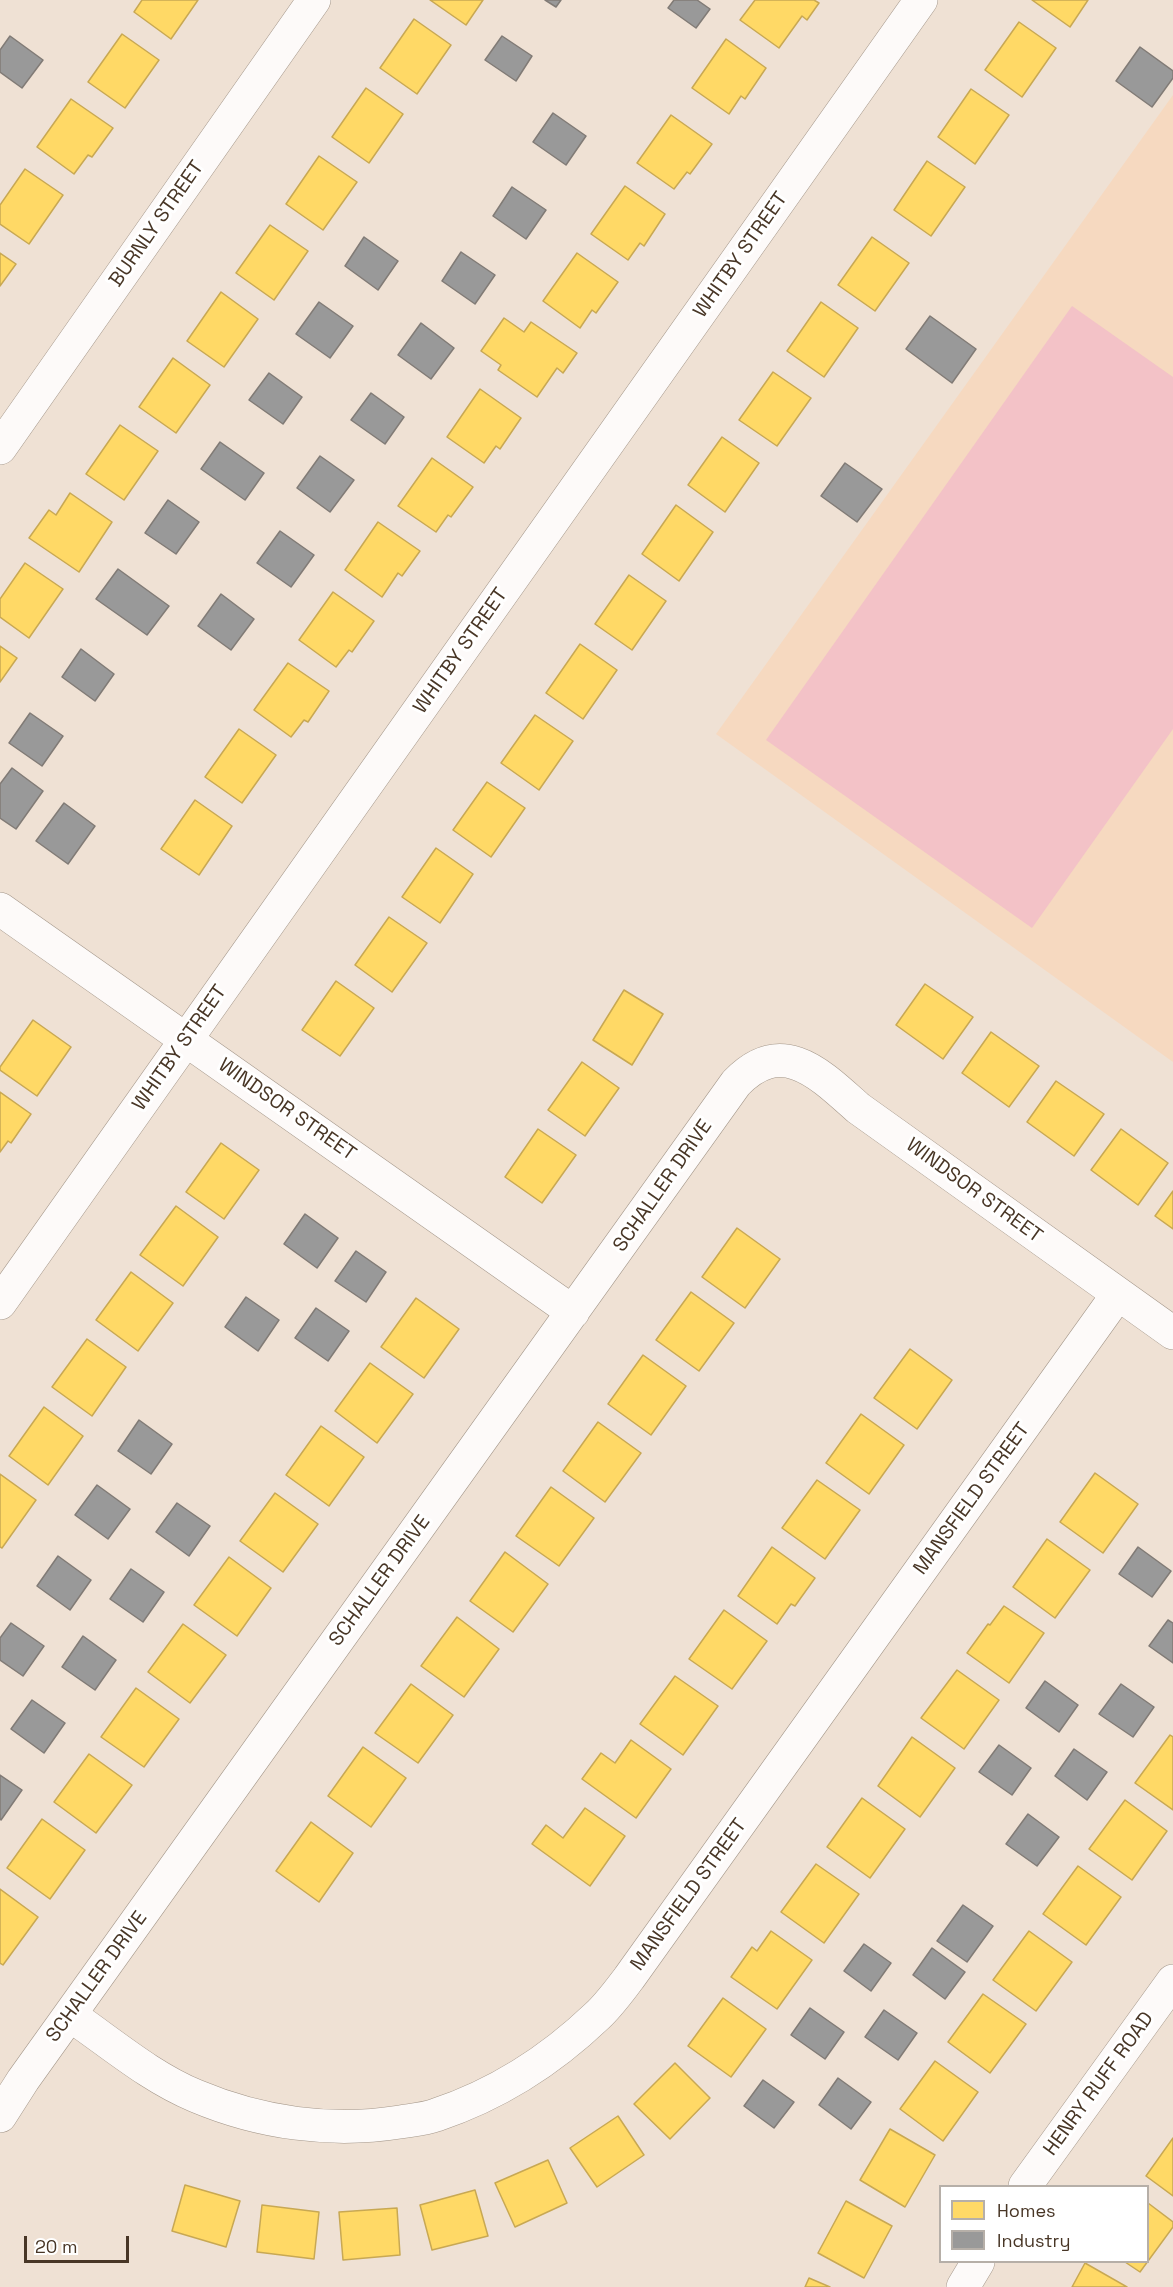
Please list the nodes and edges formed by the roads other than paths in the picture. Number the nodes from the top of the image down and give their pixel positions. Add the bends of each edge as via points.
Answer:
1 (314, 0) edge
2 (921, 0) edge
3 (0, 448) edge
4 (0, 909) edge
5 (186, 1039) junction
6 (772, 1061) joint
7 (1118, 1294) junction
8 (0, 1303) edge
9 (573, 1312) junction
10 (1173, 1333) edge
11 (1173, 1981) edge
12 (70, 2015) junction
13 (0, 2116) edge
14 (1025, 2185) edge
15 (977, 2263) edge
16 (963, 2287) edge

1 - 3 street, BURNLY STREET
2 - 5 street, WHITBY STREET
4 - 5 street, WINDSOR STREET
5 - 8 street, WHITBY STREET
5 - 9 street, WINDSOR STREET
6 - 7 street, WINDSOR STREET via 804,1065 831,1083 858,1108
6 - 9 street, SCHALLER DRIVE via 760,1064 736,1083
7 - 10 street, WINDSOR STREET
7 - 12 street, MANSFIELD STREET via 629,1978 598,2015 548,2058 493,2091 434,2116 374,2126 313,2126 253,2116 195,2096 152,2073
9 - 12 street, SCHALLER DRIVE
11 - 14 street, HENRY RUFF ROAD
12 - 13 street, SCHALLER DRIVE
15 - 16 street

